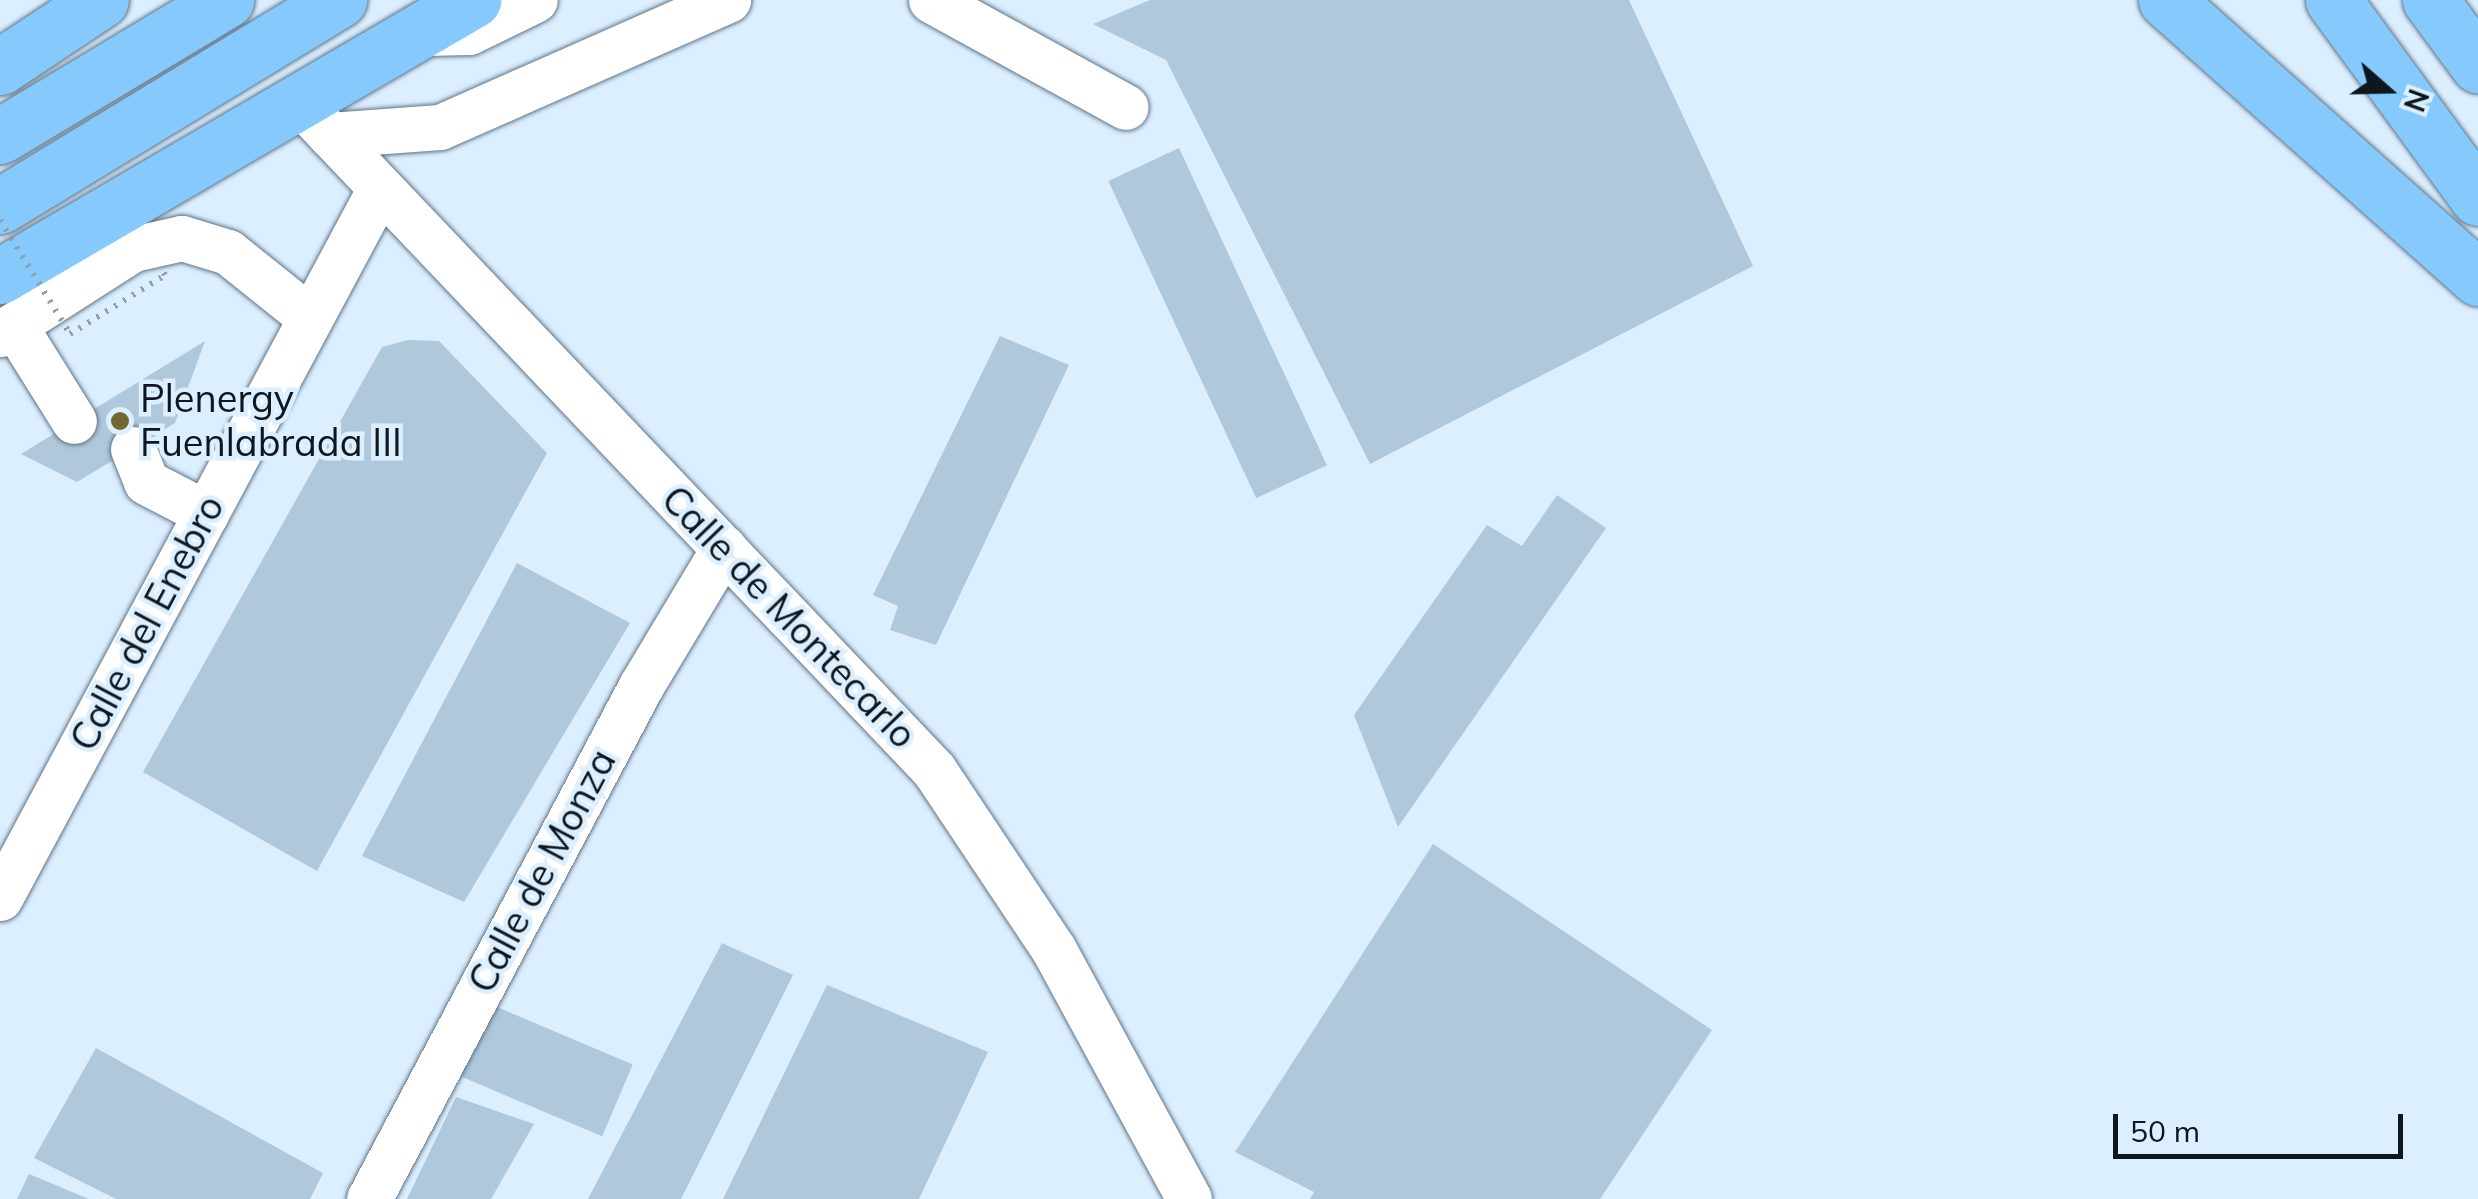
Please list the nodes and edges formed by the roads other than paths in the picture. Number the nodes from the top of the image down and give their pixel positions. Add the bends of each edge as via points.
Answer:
1 (226, 0) edge
2 (340, 0) edge
3 (473, 0) edge
4 (535, 0) edge
5 (728, 0) edge
6 (930, 0) edge
7 (2166, 0) edge
8 (2332, 0) edge
9 (2430, 0) edge
10 (79, 9) edge
11 (410, 34) junction
12 (2478, 65) edge
13 (0, 67) edge
14 (1126, 107) dead end
15 (314, 118) junction
16 (0, 136) edge
17 (378, 190) junction
18 (2478, 198) edge
19 (0, 206) edge
20 (2478, 278) edge
21 (5, 312) edge
22 (308, 316) junction
23 (74, 421) dead end
24 (132, 449) dead end
25 (206, 513) junction
26 (724, 548) junction
27 (0, 898) edge
28 (369, 1199) edge
29 (1188, 1199) edge

1 - 16 highway
2 - 19 highway
3 - 11 highway
4 - 11 street via 469,32
5 - 15 street via 440,127
6 - 14 street
7 - 20 highway
8 - 18 highway
9 - 12 highway
10 - 13 highway
11 - 15 highway
15 - 17 street, Calle de Montecarlo
15 - 21 highway
17 - 22 street, Calle del Enebro
17 - 26 street, Calle de Montecarlo
21 - 22 street via 133,249 182,238 228,252
21 - 23 street
22 - 25 street, Calle del Enebro
24 - 25 street via 146,482
25 - 27 street, Calle del Enebro
26 - 28 street, Calle de Monza via 641,686
26 - 29 street, Calle de Montecarlo via 934,770 1054,950

